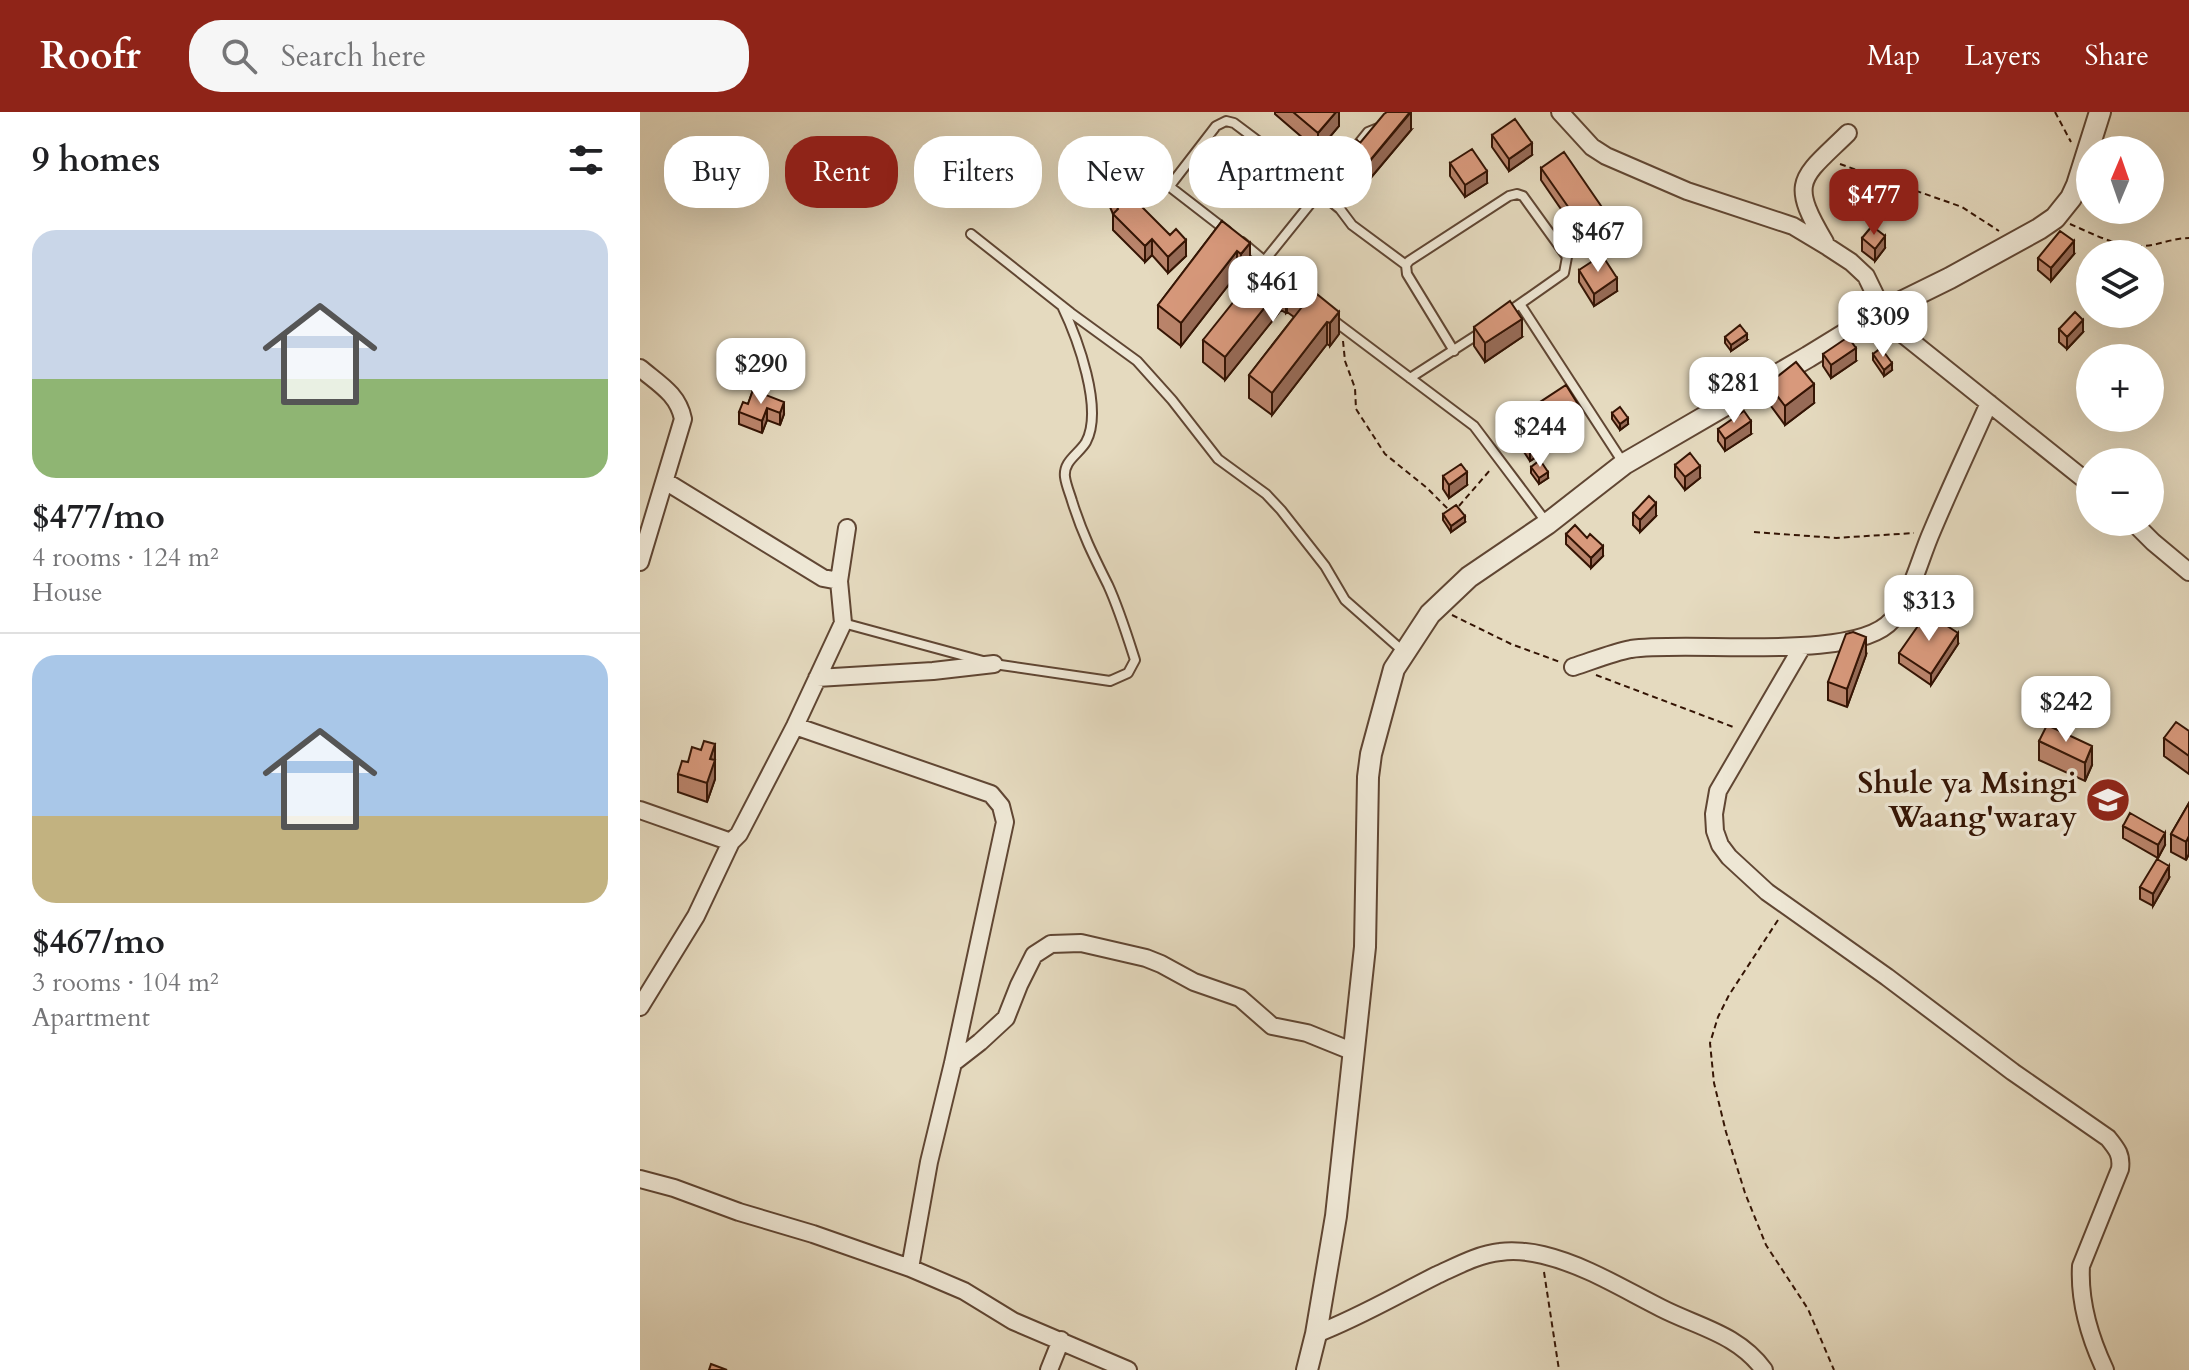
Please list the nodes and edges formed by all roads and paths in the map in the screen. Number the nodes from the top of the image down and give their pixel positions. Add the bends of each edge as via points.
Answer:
1 (1560, 112) edge
2 (2055, 112) edge
3 (2100, 112) edge
4 (1385, 124) edge
5 (1848, 133) dead end
6 (1208, 136) edge
7 (1250, 136) edge
8 (1365, 136) edge
9 (2092, 136) edge
10 (2076, 153) edge
11 (1823, 158) junction
12 (1189, 161) edge
13 (1173, 182) edge
14 (2076, 187) edge
15 (1173, 190) edge
16 (1306, 208) edge
17 (1338, 208) edge
18 (2055, 218) junction
19 (971, 234) dead end
20 (2189, 238) edge
21 (2016, 243) junction
22 (1828, 247) junction
23 (1265, 260) junction
24 (1406, 265) junction
25 (1296, 287) edge
26 (1520, 304) junction
27 (1062, 306) junction
28 (1883, 311) junction
29 (1326, 315) edge
30 (1498, 320) edge
31 (1487, 327) edge
32 (1343, 328) junction
33 (1454, 351) junction
34 (640, 368) edge
35 (1410, 378) junction
36 (1989, 403) junction
37 (1499, 459) junction
38 (1624, 464) junction
39 (2076, 473) edge
40 (665, 481) junction
41 (1547, 524) junction
42 (847, 528) dead end
43 (1754, 532) dead end
44 (1931, 532) junction
45 (2147, 536) edge
46 (640, 562) edge
47 (2189, 572) edge
48 (839, 581) junction
49 (843, 623) junction
50 (1802, 647) junction
51 (1405, 653) junction
52 (994, 664) junction
53 (1573, 667) dead end
54 (817, 678) junction
55 (795, 726) junction
56 (640, 810) edge
57 (731, 842) junction
58 (1787, 906) junction
59 (640, 1007) edge
60 (1354, 1052) junction
61 (953, 1063) junction
62 (640, 1179) edge
63 (1542, 1254) junction
64 (910, 1268) junction
65 (1316, 1334) junction
66 (1061, 1340) junction
67 (1049, 1370) edge
68 (1128, 1370) edge
69 (1307, 1370) edge
70 (1559, 1370) edge
71 (1764, 1370) edge
72 (1834, 1370) edge
73 (2105, 1370) edge

1 - 22 street via 1606,156 1687,191 1793,226
2 - 10 path
3 - 9 street
4 - 8 lane
5 - 11 street
6 - 7 lane via 1226,121
11 - 21 path via 1962,207
11 - 22 street via 1809,170 1803,196
12 - 13 lane
14 - 18 street
15 - 23 lane
16 - 23 lane
17 - 24 lane via 1352,225
18 - 20 path via 2138,247
18 - 21 street
19 - 27 lane
21 - 28 street
22 - 28 street via 1866,276
23 - 25 lane
24 - 26 lane via 1509,196 1523,196 1567,257 1564,273
24 - 33 lane
26 - 30 lane
26 - 38 lane
27 - 51 lane via 1137,361 1218,459 1281,510 1345,600
27 - 52 lane via 1077,337 1092,412 1086,443 1074,454 1065,476 1082,533 1135,660 1128,673 1110,681
28 - 36 street via 1914,345
28 - 38 street
29 - 32 lane
31 - 33 lane
32 - 35 lane
32 - 37 path via 1356,409 1385,454 1446,509 1463,503
33 - 35 lane
34 - 40 street via 681,407 683,419
35 - 37 lane via 1474,426
36 - 39 street
36 - 44 street
37 - 41 lane
38 - 41 street
40 - 46 street
40 - 48 street via 823,578
41 - 51 street via 1450,594
42 - 48 street
43 - 44 path via 1836,538
44 - 50 street via 1890,622 1859,639
45 - 47 street
48 - 49 street
49 - 52 lane
49 - 54 street
50 - 53 street via 1632,649
50 - 58 street via 1718,791 1714,814 1715,831 1729,857
51 - 60 street via 1394,669 1368,777 1365,947
52 - 54 street
54 - 55 street
55 - 57 street
55 - 61 street via 991,794 1001,806 1005,822
56 - 57 street
57 - 59 street via 696,916
58 - 72 path via 1718,1017 1710,1043 1714,1083 1745,1193 1766,1245 1808,1309
58 - 73 street via 2118,1149 2120,1169 2080,1274 2085,1315
60 - 61 street via 1272,1026 1240,998 1146,958 1081,943 1051,944 1034,955 1006,1018
60 - 65 street via 1336,1216
61 - 64 street
62 - 64 street
63 - 65 street via 1500,1252 1471,1260
63 - 70 path
63 - 71 street via 1732,1338
64 - 66 street
65 - 69 street
66 - 67 street
66 - 68 street

